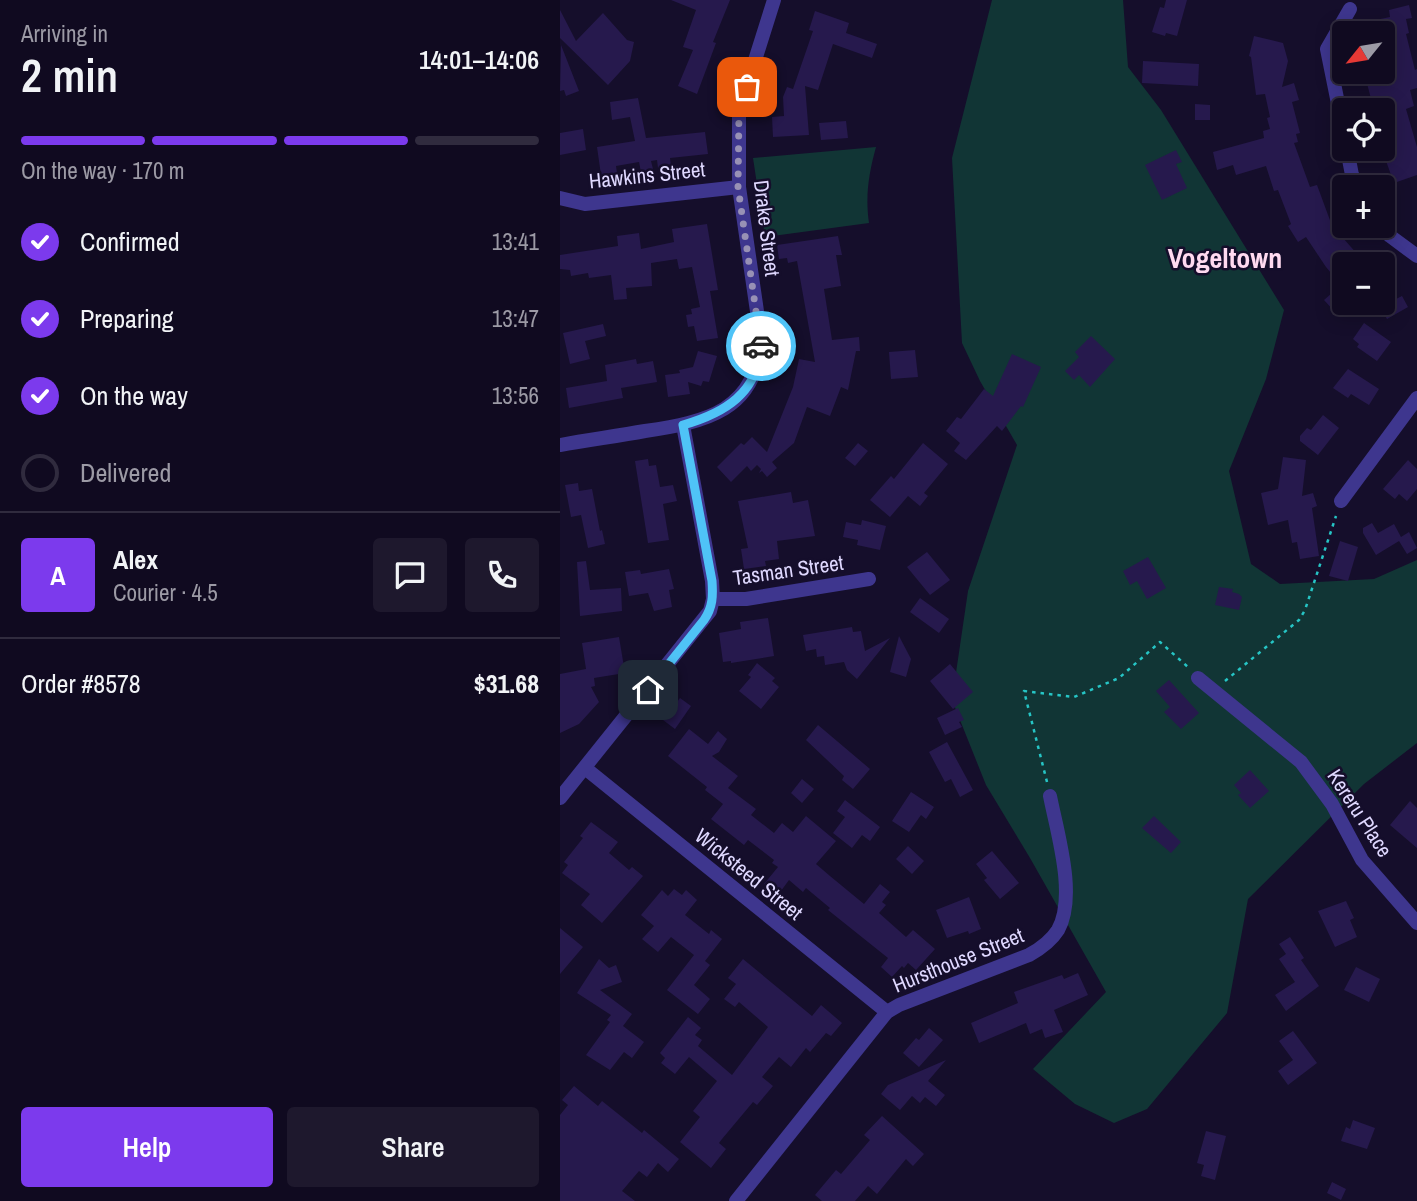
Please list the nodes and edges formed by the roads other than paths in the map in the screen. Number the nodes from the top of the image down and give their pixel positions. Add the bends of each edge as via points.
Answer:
1 (775, 0) edge
2 (1350, 9) dead end
3 (1337, 98) edge
4 (738, 187) junction
5 (560, 198) edge
6 (1393, 238) edge
7 (1417, 256) edge
8 (1417, 398) edge
9 (683, 425) junction
10 (560, 445) edge
11 (1341, 501) road end
12 (869, 579) dead end
13 (713, 599) junction
14 (1198, 678) dead end
15 (585, 768) junction
16 (1050, 796) road end
17 (560, 798) edge
18 (1417, 923) edge
19 (887, 1012) junction
20 (736, 1201) edge

1 - 4 street, Drake Street via 739,111
2 - 3 street via 1327,49
4 - 5 street, Hawkins Street via 585,204
4 - 9 street, Drake Street via 761,339 760,360 752,380 733,402 705,419
6 - 7 street
8 - 11 street
9 - 10 street, Drake Street
9 - 13 street
12 - 13 street, Tasman Street via 746,599
13 - 15 street via 696,632
14 - 18 street, Kereru Place via 1301,762 1332,804 1362,860
15 - 17 street
15 - 19 street, Wicksteed Street
16 - 19 street, Hursthouse Street via 1064,868 1065,910 1056,933 1029,954
19 - 20 street, Hursthouse Street

